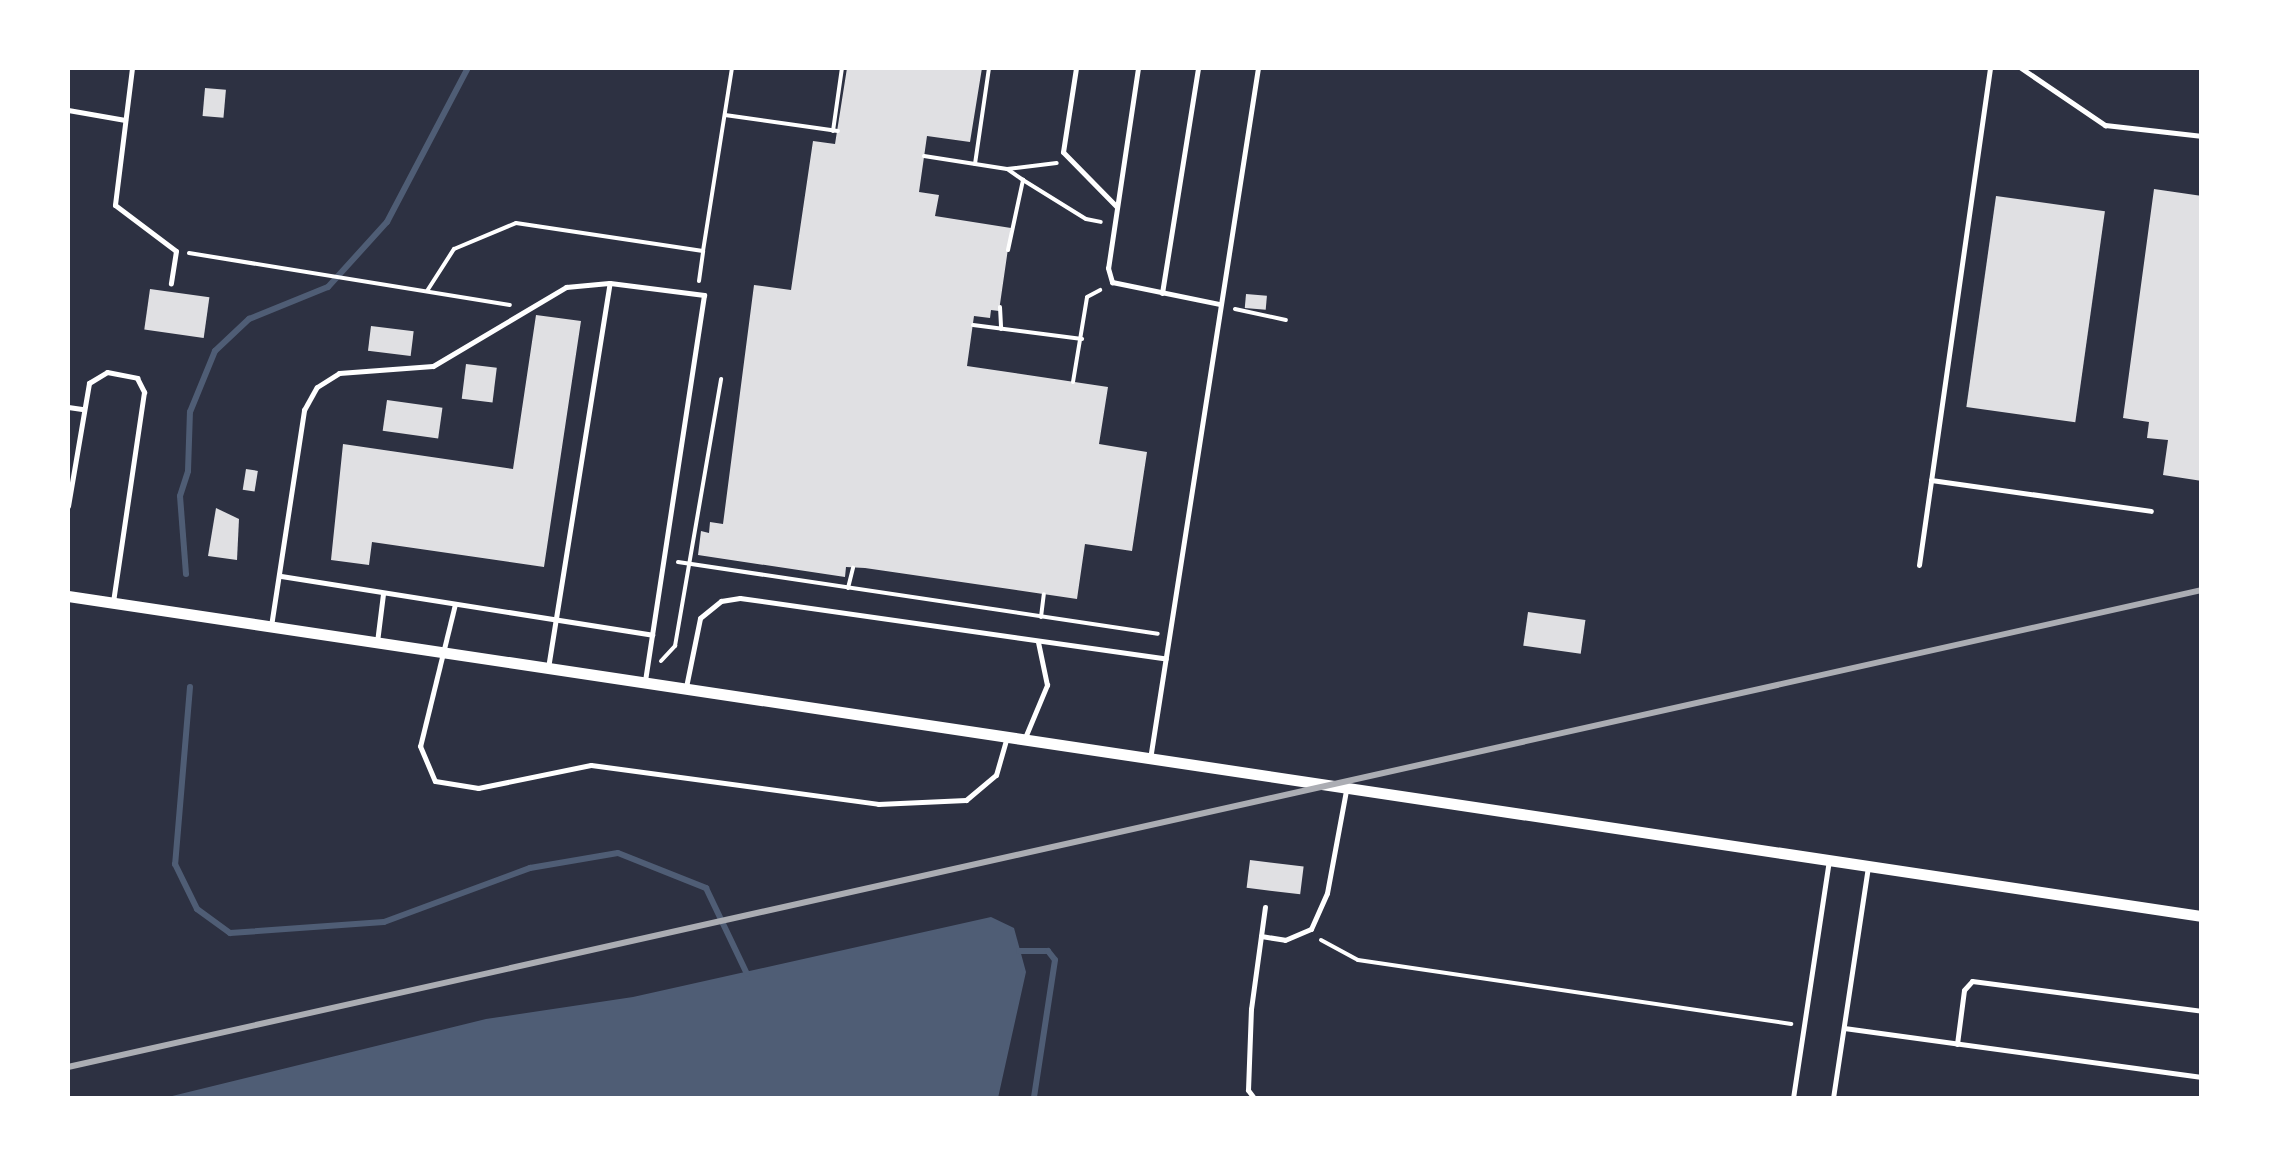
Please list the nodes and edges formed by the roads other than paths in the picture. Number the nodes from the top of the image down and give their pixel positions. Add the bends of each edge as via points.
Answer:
1 (132, 68) edge
2 (1076, 68) edge
3 (1138, 68) edge
4 (1198, 68) edge
5 (1258, 68) edge
6 (1990, 68) edge
7 (2021, 68) edge
8 (68, 110) edge
9 (125, 120) junction
10 (2202, 136) edge
11 (1116, 206) junction
12 (610, 283) junction
13 (171, 284) dead end
14 (1162, 293) junction
15 (1221, 304) junction
16 (68, 407) edge
17 (82, 409) junction
18 (1931, 480) junction
19 (68, 506) edge
20 (2151, 511) dead end
21 (1919, 564) dead end
22 (281, 576) junction
23 (384, 592) junction
24 (68, 596) edge
25 (113, 604) junction
26 (455, 604) junction
27 (556, 621) junction
28 (270, 630) junction
29 (652, 635) junction
30 (1038, 640) junction
31 (376, 646) junction
32 (446, 656) junction
33 (1166, 659) junction
34 (548, 671) junction
35 (644, 686) junction
36 (685, 692) junction
37 (1006, 740) junction
38 (1022, 742) junction
39 (1149, 762) junction
40 (1346, 790) junction
41 (1829, 858) junction
42 (1868, 864) junction
43 (1265, 908) dead end
44 (2202, 916) edge
45 (1261, 936) junction
46 (2202, 1011) edge
47 (1844, 1028) junction
48 (1956, 1044) junction
49 (2202, 1077) edge
50 (1254, 1098) edge
51 (1792, 1098) edge
52 (1833, 1098) edge

1 - 9 lane
2 - 11 lane via 1063,152
3 - 11 lane
4 - 14 lane
5 - 15 lane
6 - 18 lane
7 - 10 lane via 2105,125
8 - 9 lane
9 - 13 lane via 115,205 176,251
11 - 14 lane via 1112,282
12 - 22 lane via 566,287 433,366 340,374 317,387 304,410
12 - 27 lane
12 - 29 lane via 704,295
14 - 15 lane
15 - 33 lane
16 - 17 lane
17 - 19 lane
17 - 25 lane via 96,375 126,373 143,385
18 - 20 lane
18 - 21 lane
22 - 23 lane
22 - 28 lane
23 - 26 lane
23 - 31 lane
24 - 25 street
25 - 28 street
26 - 27 lane
26 - 32 lane
27 - 29 lane
27 - 34 lane
28 - 31 street
29 - 35 lane
30 - 33 lane
30 - 36 lane via 740,598 721,601 700,618
30 - 38 lane via 1047,685
31 - 32 street
32 - 34 street
32 - 37 lane via 420,746 435,781 478,788 590,766 878,804 966,800 996,775
33 - 39 lane
34 - 35 street
35 - 36 street
36 - 37 street
37 - 38 street
38 - 39 street
39 - 40 street
40 - 41 street
40 - 45 lane via 1327,892 1311,929 1285,940
41 - 42 street
41 - 51 lane
42 - 44 street
42 - 47 lane
43 - 45 lane
45 - 50 lane via 1251,1009 1248,1090
46 - 48 lane via 1972,981 1964,990
47 - 48 lane
47 - 52 lane
48 - 49 lane

